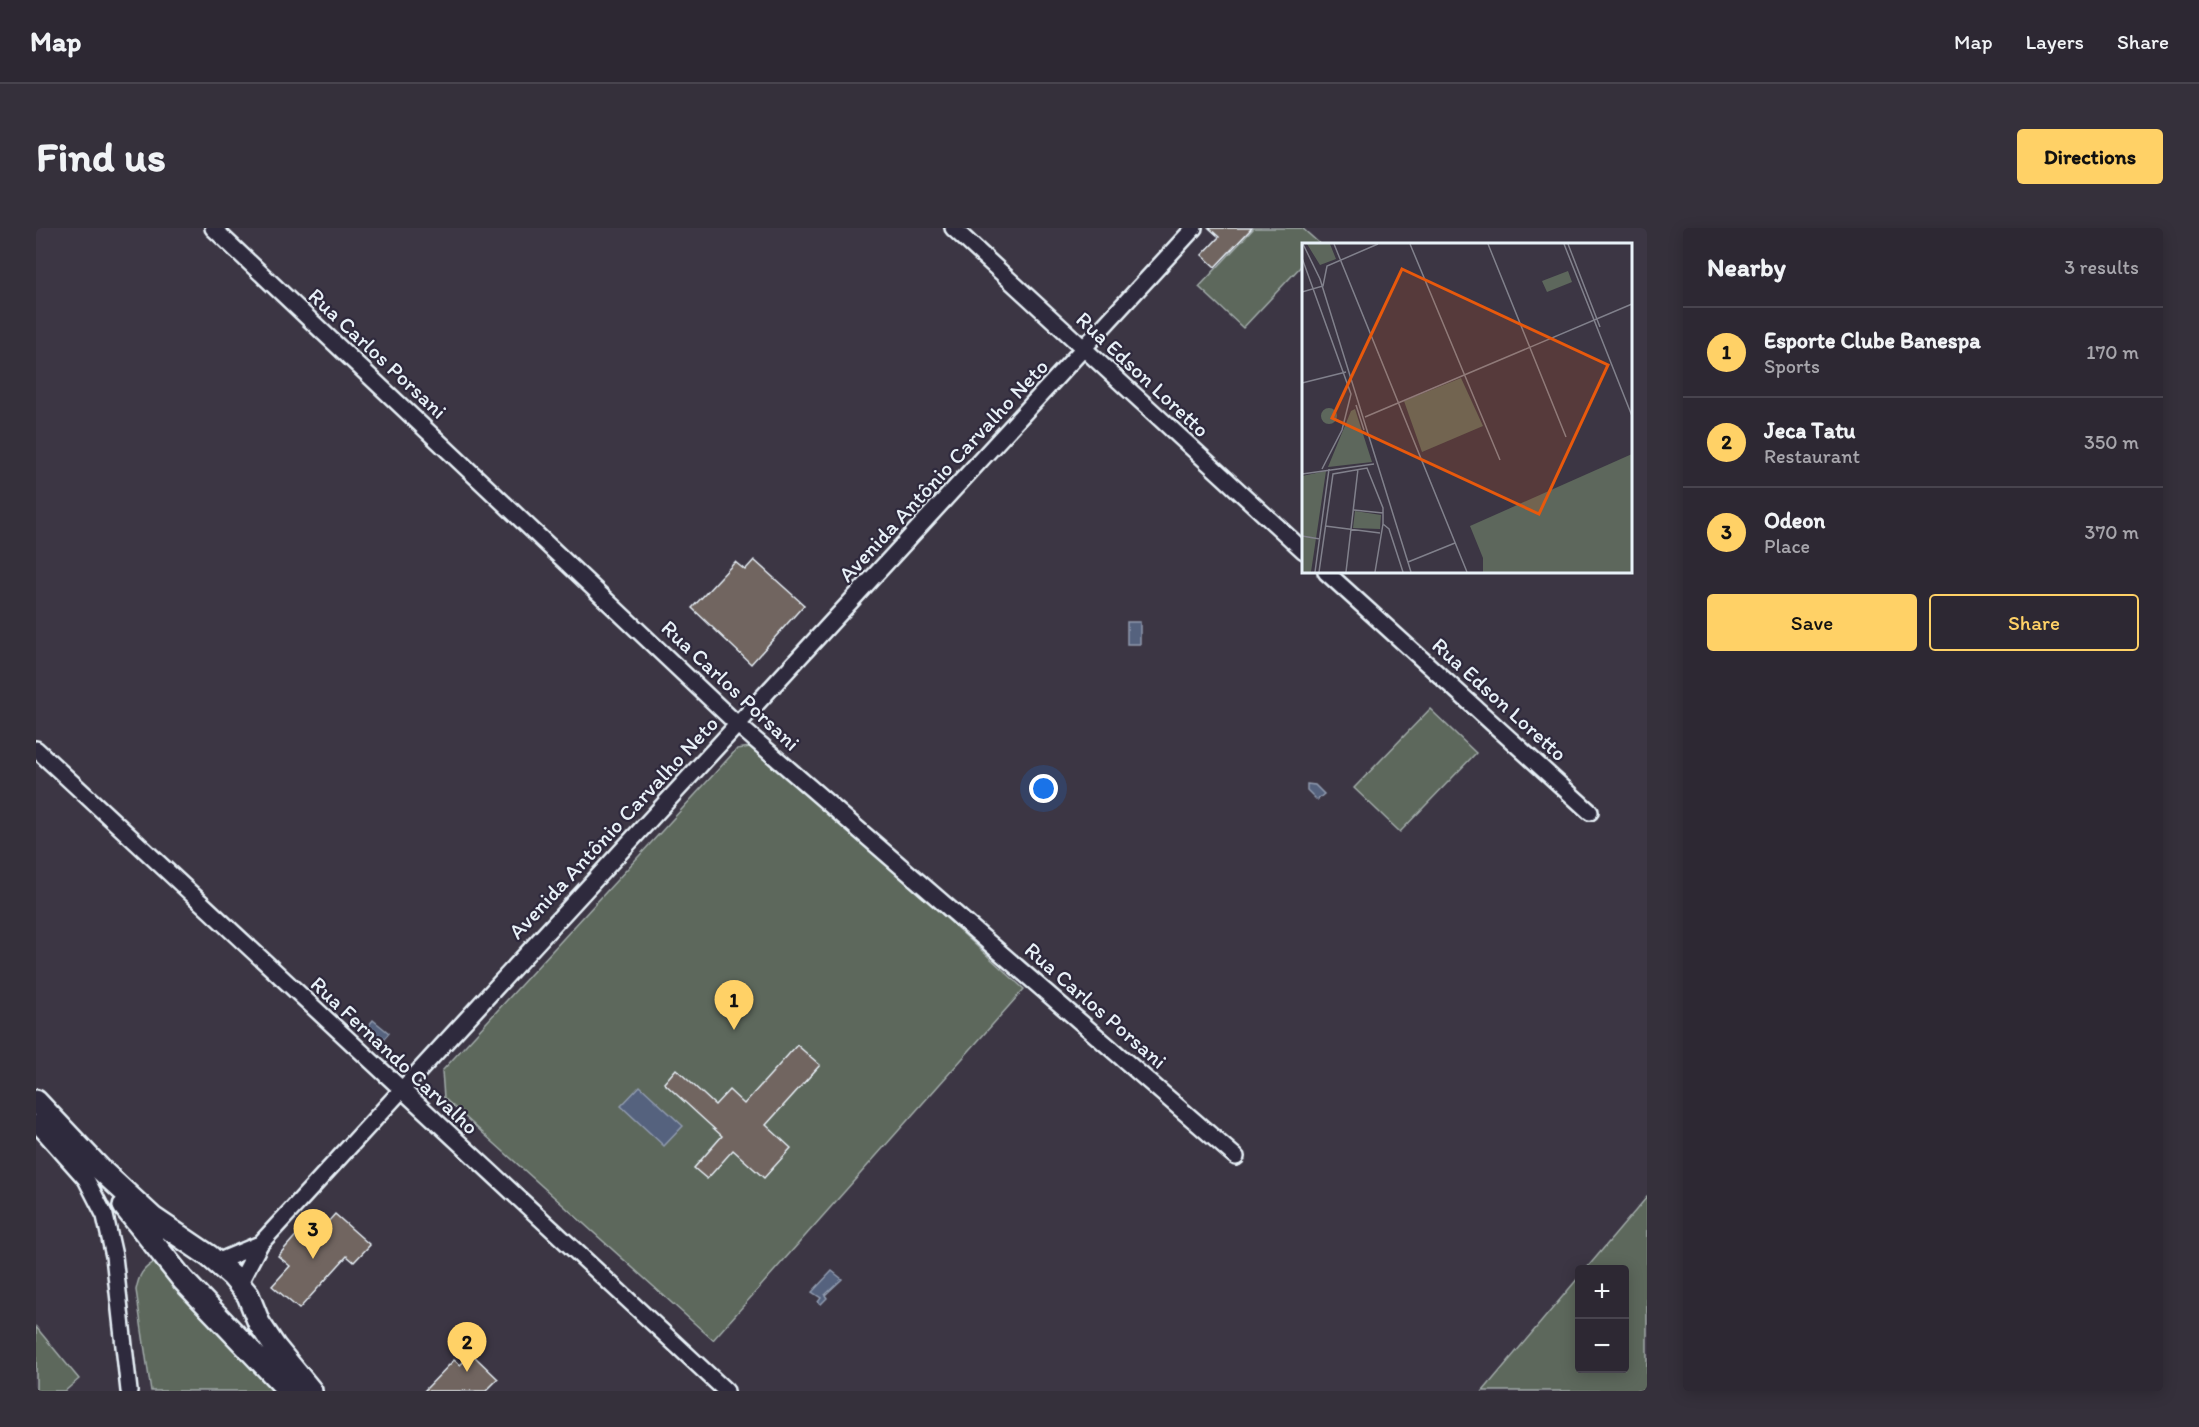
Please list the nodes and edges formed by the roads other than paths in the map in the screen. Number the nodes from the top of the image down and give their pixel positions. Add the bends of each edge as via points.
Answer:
1 (213, 228) edge
2 (953, 228) edge
3 (1194, 228) edge
4 (1084, 350) junction
5 (1302, 549) edge
6 (1327, 573) edge
7 (738, 725) junction
8 (36, 749) edge
9 (1590, 812) dead end
10 (400, 1090) junction
11 (36, 1101) edge
12 (36, 1123) edge
13 (1236, 1156) dead end
14 (100, 1170) junction
15 (260, 1244) junction
16 (213, 1259) junction
17 (183, 1280) junction
18 (243, 1290) junction
19 (221, 1321) junction
20 (129, 1391) edge
21 (289, 1391) edge
22 (311, 1391) edge
23 (726, 1391) edge

1 - 7 street, Rua Carlos Porsani
2 - 4 street, Rua Edson Loretto
3 - 4 street, Avenida Antônio Carvalho Neto
4 - 5 street, Rua Edson Loretto
4 - 7 street, Avenida Antônio Carvalho Neto
6 - 9 street, Rua Edson Loretto
7 - 10 street, Avenida Antônio Carvalho Neto
7 - 13 street, Rua Carlos Porsani
8 - 10 street, Rua Fernando Carvalho
10 - 15 street, Avenida Antônio Carvalho Neto
10 - 23 street, Rua Fernando Carvalho
11 - 14 main road
12 - 20 street via 86,1179 105,1216 114,1256
14 - 16 main road via 153,1218
14 - 17 main road
15 - 16 street
15 - 18 street
16 - 17 main road
16 - 18 main road
17 - 19 main road
18 - 19 main road via 242,1305
18 - 22 main road via 275,1347
19 - 21 main road

